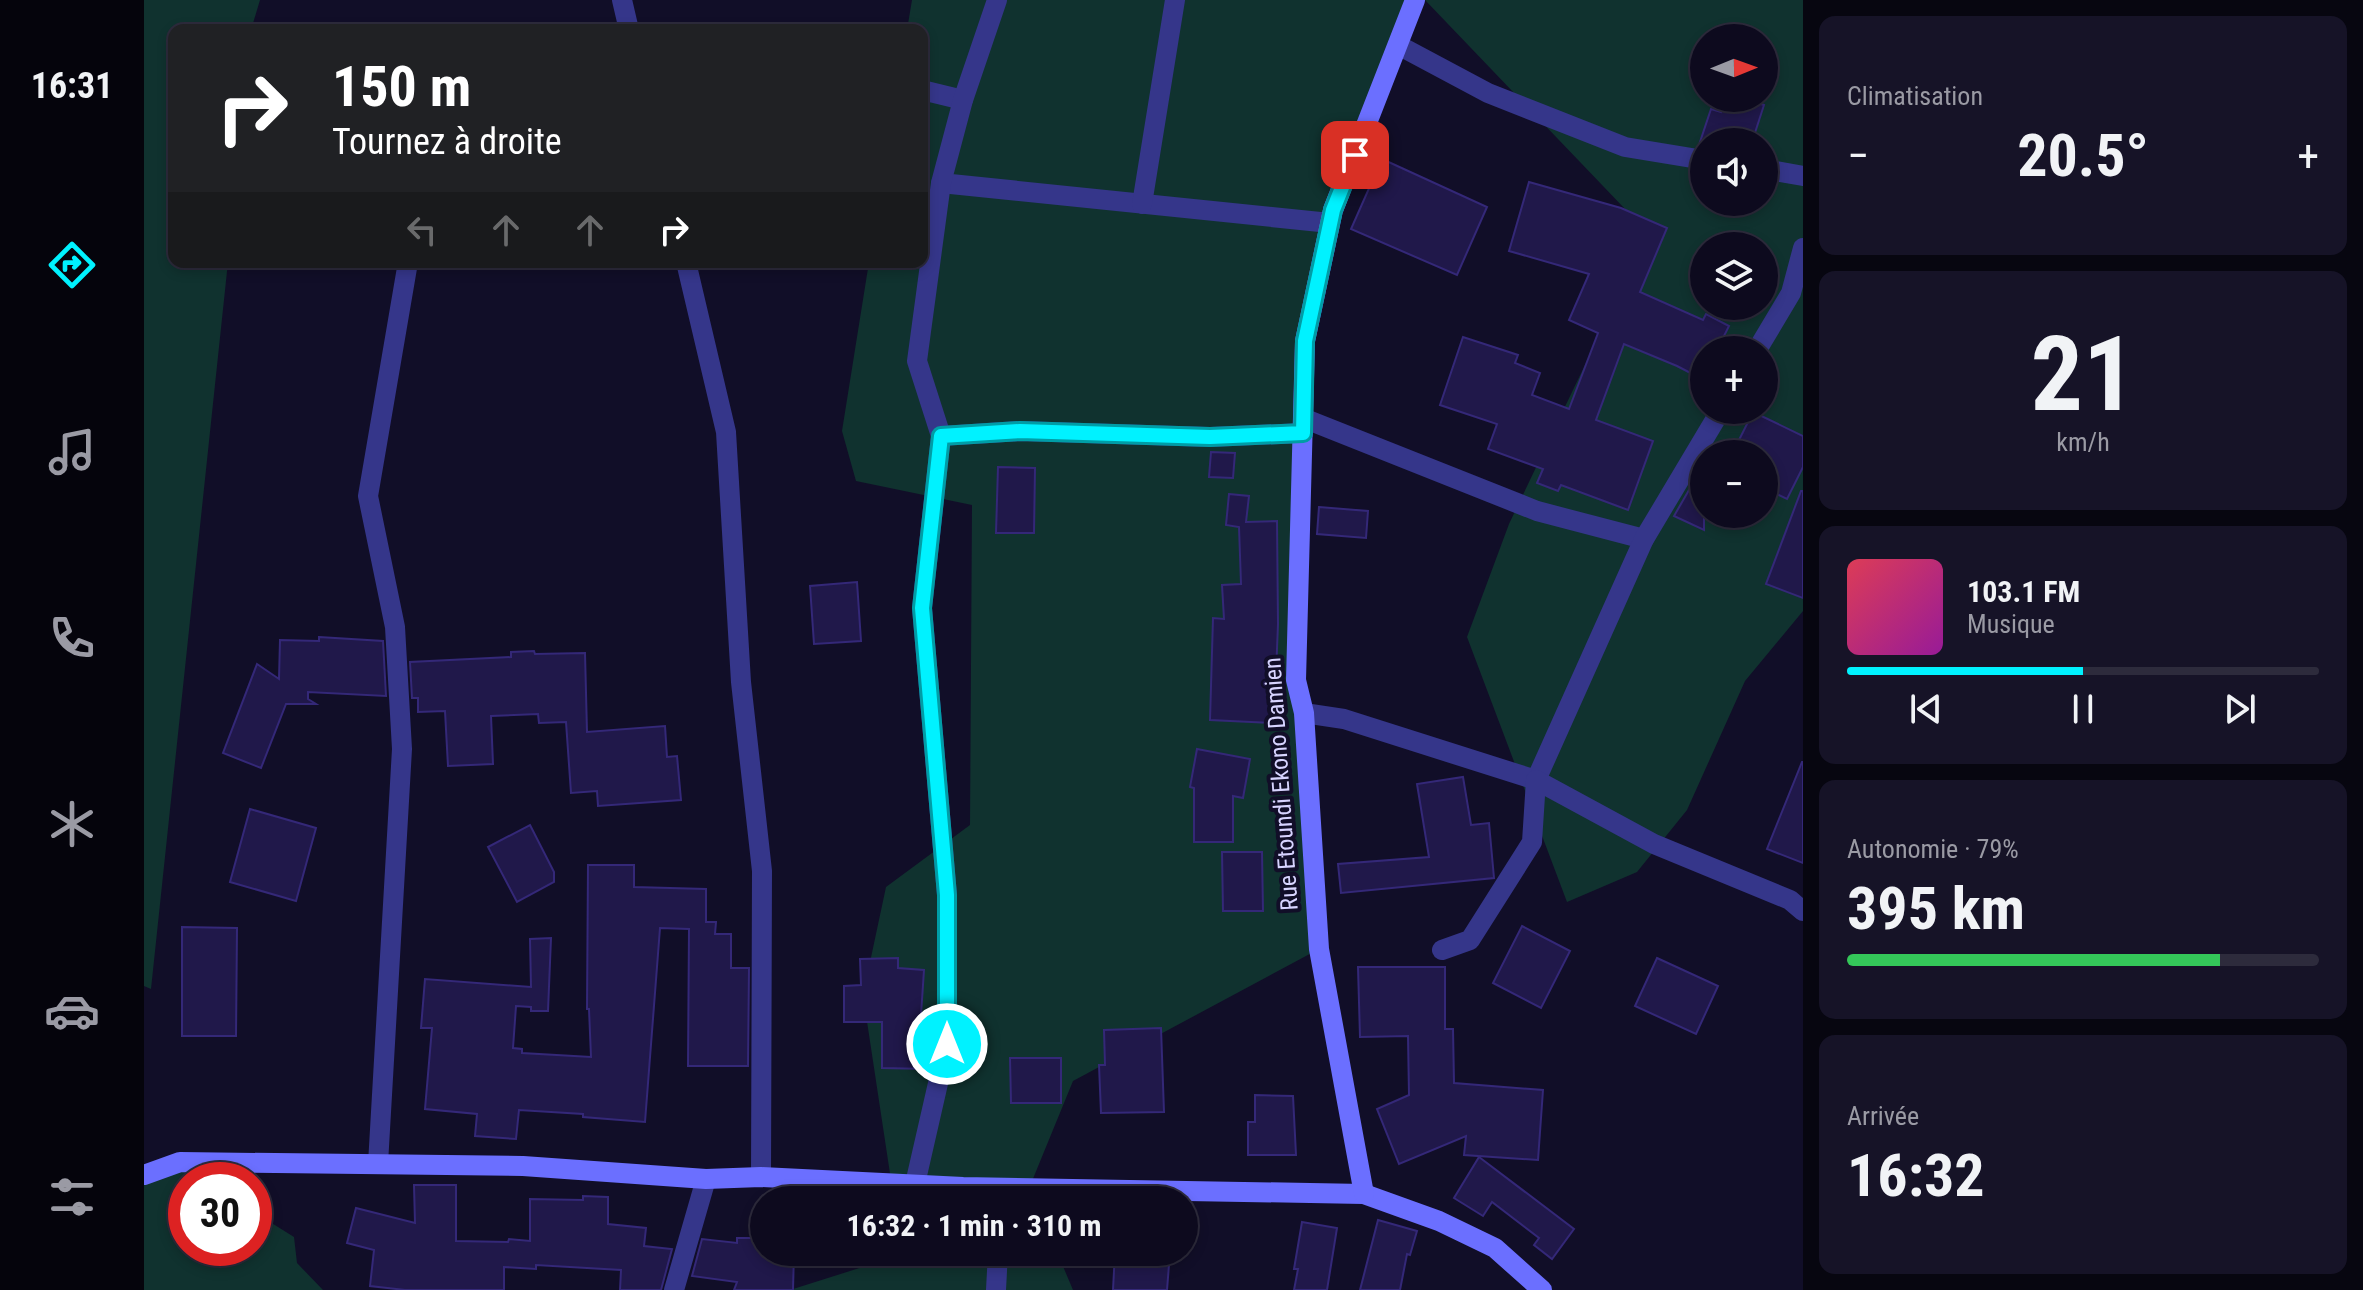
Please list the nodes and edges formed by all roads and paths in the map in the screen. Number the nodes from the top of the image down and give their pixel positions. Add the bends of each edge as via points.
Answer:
1 (622, 0) edge
2 (997, 0) edge
3 (1175, 0) edge
4 (1415, 0) edge
5 (628, 24) edge
6 (1398, 45) junction
7 (928, 91) edge
8 (963, 100) junction
9 (1690, 158) edge
10 (1778, 172) edge
11 (1803, 176) edge
12 (941, 183) junction
13 (1142, 204) junction
14 (1330, 223) junction
15 (1803, 248) edge
16 (407, 268) edge
17 (687, 268) edge
18 (1765, 336) edge
19 (1713, 424) edge
20 (1303, 426) junction
21 (941, 436) junction
22 (1644, 539) junction
23 (1304, 713) junction
24 (1536, 780) junction
25 (1803, 911) edge
26 (1442, 950) dead end
27 (378, 1164) junction
28 (144, 1175) edge
29 (761, 1177) junction
30 (706, 1179) junction
31 (915, 1184) junction
32 (934, 1186) edge
33 (1198, 1194) edge
34 (1364, 1194) junction
35 (997, 1266) edge
36 (674, 1290) edge
37 (996, 1290) edge
38 (1542, 1290) edge

1 - 5 street
2 - 8 street
3 - 13 street
4 - 6 street, Rue Etoundi Ekono Damien
6 - 9 street via 1488,93 1625,147
6 - 14 street, Rue Etoundi Ekono Damien
7 - 8 street
8 - 12 street
10 - 11 street
12 - 13 street
12 - 21 street via 917,361
13 - 14 street
14 - 20 street, Rue Etoundi Ekono Damien via 1305,341
15 - 18 street via 1791,293
16 - 27 street via 368,496 395,627 402,749
17 - 29 street via 726,432 741,682 762,871
19 - 22 street
20 - 21 street via 1210,437 1020,431
20 - 22 street via 1537,511
20 - 23 street, Rue Etoundi Ekono Damien via 1296,680
21 - 31 street via 922,608 947,895 947,1044
22 - 24 street
23 - 24 street via 1344,719
23 - 34 street, Rue Etoundi Ekono Damien via 1319,949
24 - 25 street via 1654,844 1790,900
24 - 26 street via 1532,842 1470,940
27 - 28 street via 180,1162
27 - 30 street via 523,1166
29 - 30 street
29 - 31 street
30 - 36 street
31 - 32 street
33 - 34 street
34 - 38 street via 1495,1248
35 - 37 street

